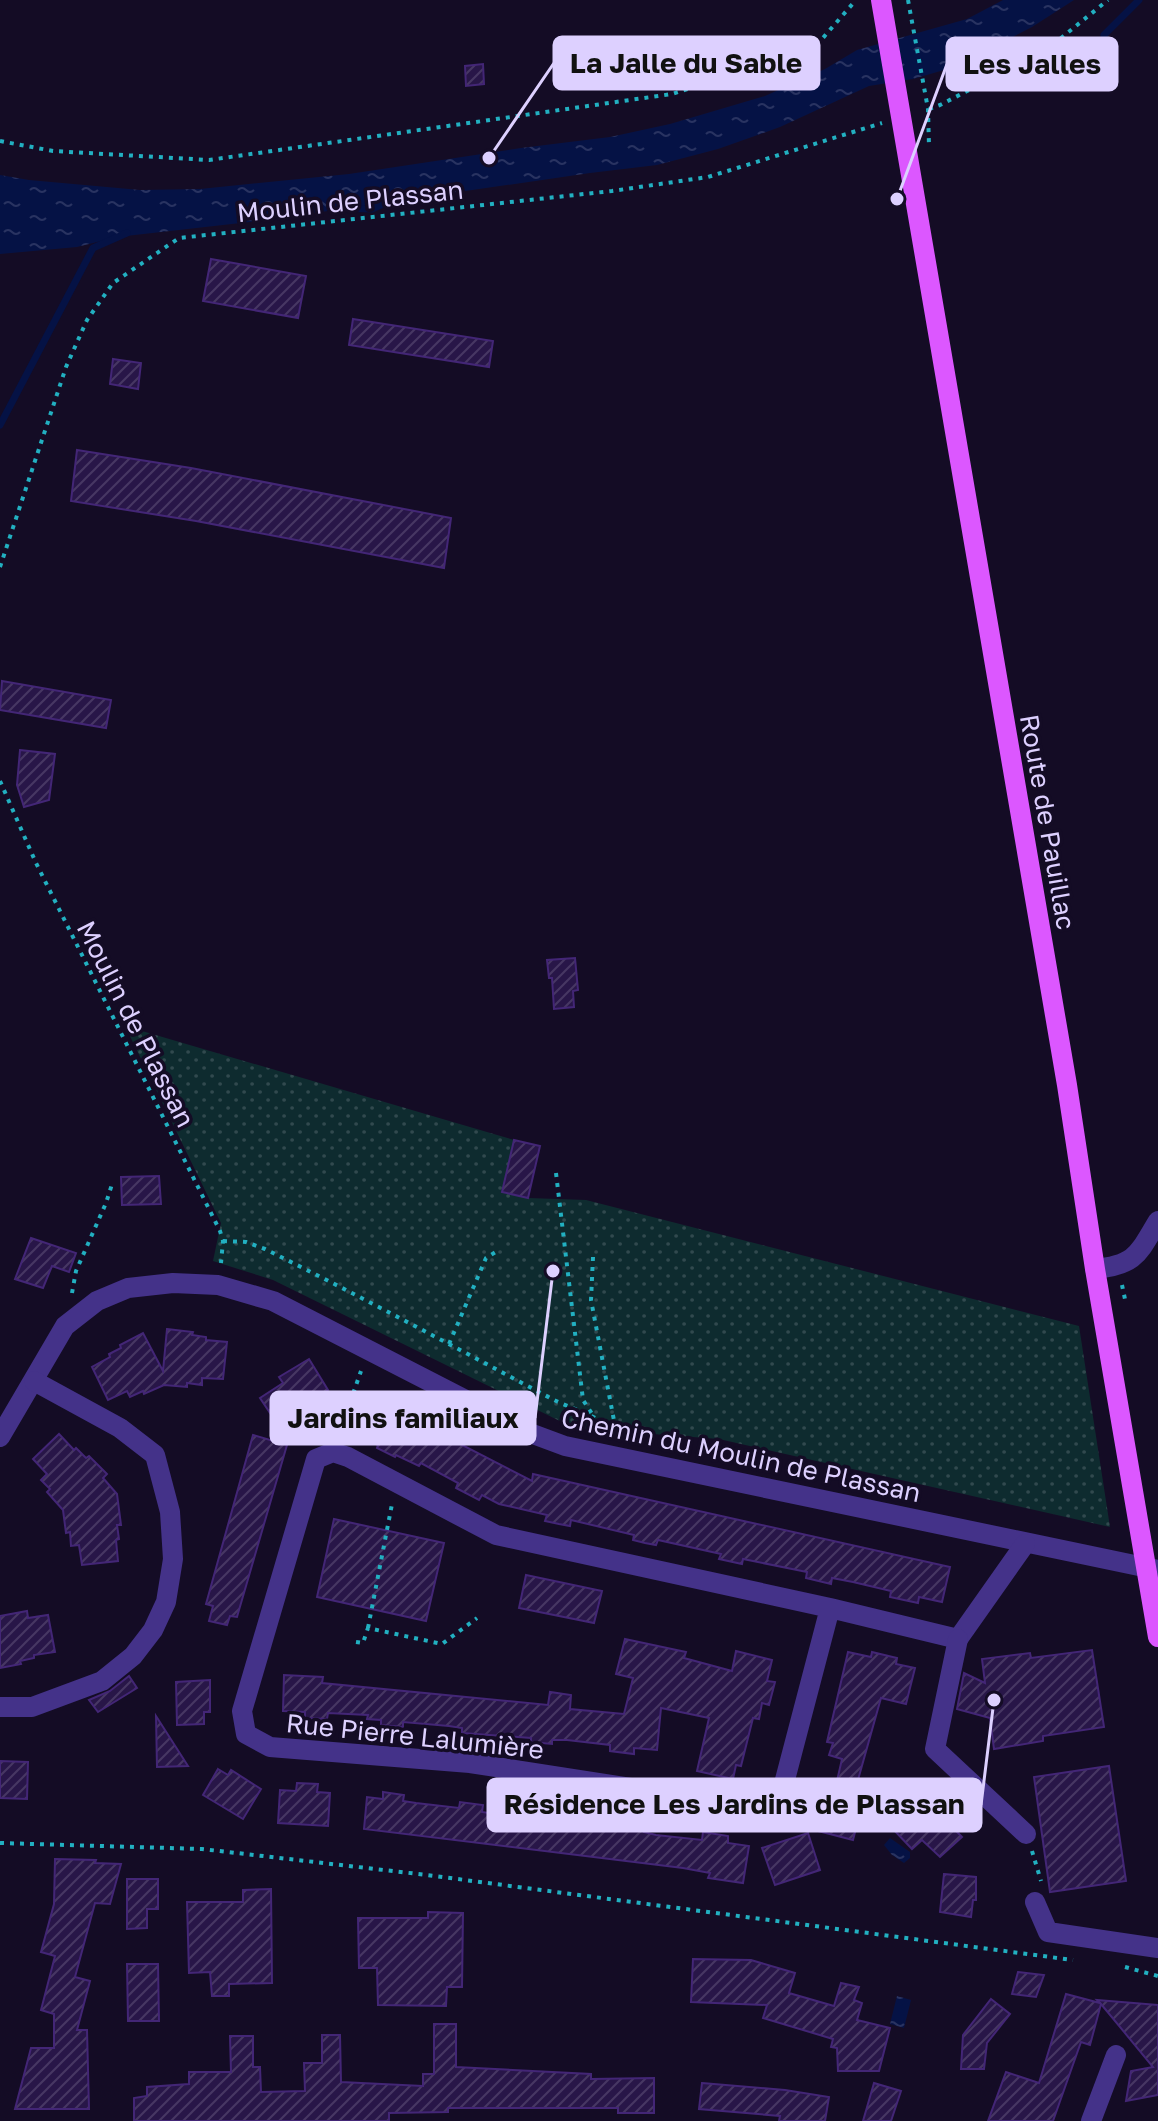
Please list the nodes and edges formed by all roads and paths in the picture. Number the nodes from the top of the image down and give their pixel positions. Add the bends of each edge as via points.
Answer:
1 (856, 0) edge
2 (1108, 0) edge
3 (909, 2) edge
4 (883, 8) edge
5 (925, 99) dead end
6 (901, 117) junction
7 (0, 141) edge
8 (0, 567) edge
9 (0, 781) edge
10 (556, 1173) dead end
11 (113, 1181) dead end
12 (1158, 1221) edge
13 (223, 1241) junction
14 (499, 1250) dead end
15 (593, 1257) dead end
16 (1095, 1269) junction
17 (218, 1285) junction
18 (83, 1312) junction
19 (449, 1344) junction
20 (369, 1350) junction
21 (34, 1381) junction
22 (596, 1419) junction
23 (616, 1431) junction
24 (0, 1437) edge
25 (333, 1452) junction
26 (623, 1456) junction
27 (397, 1483) junction
28 (1025, 1544) junction
29 (1152, 1568) edge
30 (830, 1608) junction
31 (477, 1618) dead end
32 (368, 1628) junction
33 (1158, 1637) edge
34 (958, 1639) junction
35 (356, 1642) dead end
36 (0, 1707) edge
37 (1026, 1834) joint
38 (0, 1843) edge
39 (1041, 1897) joint
40 (1158, 1948) edge
41 (1088, 1962) dead end
42 (1119, 1966) dead end
43 (1158, 1976) edge
44 (1116, 2055) dead end
45 (1091, 2121) edge

1 - 7 path via 822,39 783,59 672,94 209,160 53,151
2 - 6 path, Moulin de Plassan via 1045,51 940,105
3 - 5 path
4 - 6 main road, Route de Pauillac
6 - 8 path, Moulin de Plassan via 708,177 179,238 113,283 87,320 66,367
6 - 16 main road, Route de Pauillac
9 - 13 path, Moulin de Plassan
10 - 22 path via 583,1400
11 - 18 path via 70,1291
12 - 16 street via 1137,1255 1119,1267
13 - 17 path
13 - 19 path via 265,1249
14 - 19 path via 486,1258
15 - 23 path via 591,1300
16 - 29 main road, Route de Pauillac
17 - 18 street, Chemin du Moulin de Plassan via 128,1288
17 - 20 street, Chemin du Moulin de Plassan via 273,1301
18 - 21 street, Chemin du Moulin de Plassan via 65,1326
19 - 22 path
20 - 25 path
20 - 26 street, Chemin du Moulin de Plassan via 547,1440
21 - 24 street, Chemin du Moulin de Plassan
21 - 36 street via 120,1428 155,1455 170,1512 173,1559 166,1602 133,1656 102,1681 32,1707
22 - 23 path
23 - 26 path
25 - 27 street
25 - 30 street, Rue Pierre Lalumière via 316,1459 242,1711 246,1734 270,1747 470,1763 754,1807 781,1795
26 - 28 street, Chemin du Moulin de Plassan
27 - 30 street via 496,1535
27 - 32 path
28 - 29 street, Chemin du Moulin de Plassan
28 - 34 street
29 - 33 main road, Route de Pauillac
30 - 34 street
31 - 32 path via 442,1644
32 - 35 path via 363,1643
34 - 37 street via 935,1749
37 - 39 path
38 - 41 path via 202,1849
39 - 40 street via 1048,1932
42 - 43 path
44 - 45 street

